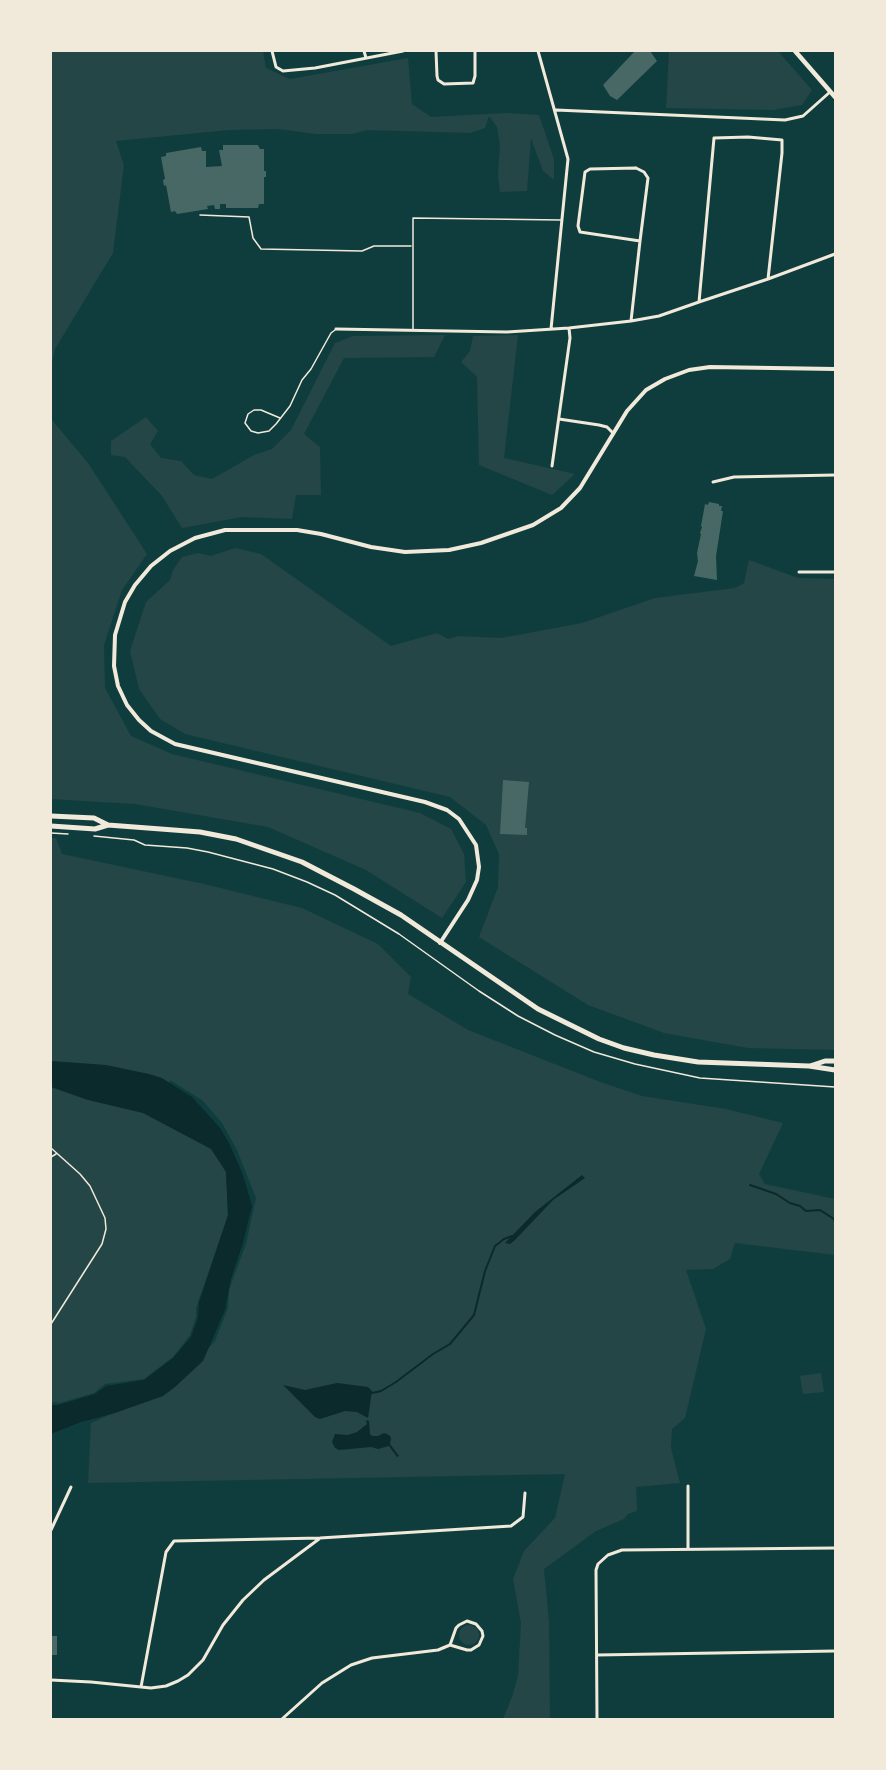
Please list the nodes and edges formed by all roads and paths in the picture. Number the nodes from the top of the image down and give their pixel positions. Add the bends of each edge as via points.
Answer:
1 (272, 51) edge
2 (364, 51) edge
3 (403, 51) edge
4 (436, 51) edge
5 (475, 51) edge
6 (538, 51) edge
7 (795, 51) edge
8 (366, 58) junction
9 (830, 92) junction
10 (835, 97) edge
11 (556, 110) junction
12 (200, 215) dead end
13 (562, 220) junction
14 (640, 241) junction
15 (412, 246) junction
16 (835, 254) edge
17 (768, 279) junction
18 (699, 302) junction
19 (631, 321) junction
20 (569, 328) junction
21 (336, 329) joint
22 (551, 329) junction
23 (413, 330) junction
24 (835, 369) edge
25 (280, 418) junction
26 (560, 419) junction
27 (614, 433) junction
28 (552, 466) dead end
29 (835, 475) edge
30 (713, 482) dead end
31 (799, 572) dead end
32 (835, 572) edge
33 (51, 816) edge
34 (108, 825) junction
35 (51, 826) edge
36 (90, 835) dead end
37 (440, 943) junction
38 (437, 960) dead end
39 (835, 1061) edge
40 (809, 1066) junction
41 (835, 1070) edge
42 (51, 1148) edge
43 (56, 1154) junction
44 (51, 1157) edge
45 (51, 1324) edge
46 (70, 1486) dead end
47 (688, 1486) dead end
48 (525, 1493) dead end
49 (51, 1530) edge
50 (320, 1538) junction
51 (835, 1548) edge
52 (688, 1549) junction
53 (450, 1645) junction
54 (835, 1652) edge
55 (597, 1655) junction
56 (51, 1680) edge
57 (141, 1687) junction
58 (282, 1719) edge
59 (597, 1719) edge

1 - 8 street via 276,67 283,71
2 - 8 street
3 - 8 street
4 - 5 street via 437,76 444,84 473,83
6 - 11 street
7 - 9 main road
9 - 10 main road
9 - 11 street via 803,116 785,120
11 - 13 street via 568,159
12 - 15 lane via 249,217 253,238 261,249 362,251 374,246
13 - 15 lane via 413,218
13 - 22 street
14 - 14 street via 646,174 636,168 587,170 580,232
14 - 19 street
15 - 23 lane
16 - 17 street
17 - 18 street
17 - 18 street via 782,140 714,138
18 - 19 street
19 - 20 street
20 - 22 street
20 - 26 street
21 - 23 street
21 - 25 lane
22 - 23 street
24 - 27 street via 689,370 646,390
25 - 25 lane via 254,410 245,423 258,433 269,431
26 - 27 street via 607,427
26 - 28 street
27 - 37 street via 575,494 549,517 518,531 465,547 422,552 386,550 297,530 214,532 181,544 151,566 131,591 119,619 113,656 118,686 134,714 159,736 197,750 425,802 459,819 476,845 479,867 468,900
29 - 30 street via 734,477
31 - 32 street
33 - 34 main road via 94,818
34 - 35 main road
34 - 37 main road via 200,832 268,849 354,888
36 - 38 path via 187,848 273,869 335,896
37 - 40 main road via 537,1008 624,1048 698,1062
39 - 40 main road
40 - 41 main road
42 - 43 path
43 - 44 path
43 - 45 path via 90,1186 106,1229 102,1244
46 - 49 street
47 - 52 street
48 - 50 street via 524,1516 511,1526
50 - 57 street via 243,1600 203,1660 188,1675 166,1686
50 - 57 street via 178,1540 170,1544
51 - 52 street
52 - 55 street via 622,1550 602,1559 596,1570
53 - 53 street via 466,1650 476,1648 482,1641 482,1631 476,1624 463,1622 456,1628
53 - 58 street via 351,1665 322,1683
54 - 55 street
55 - 59 street
56 - 57 street

